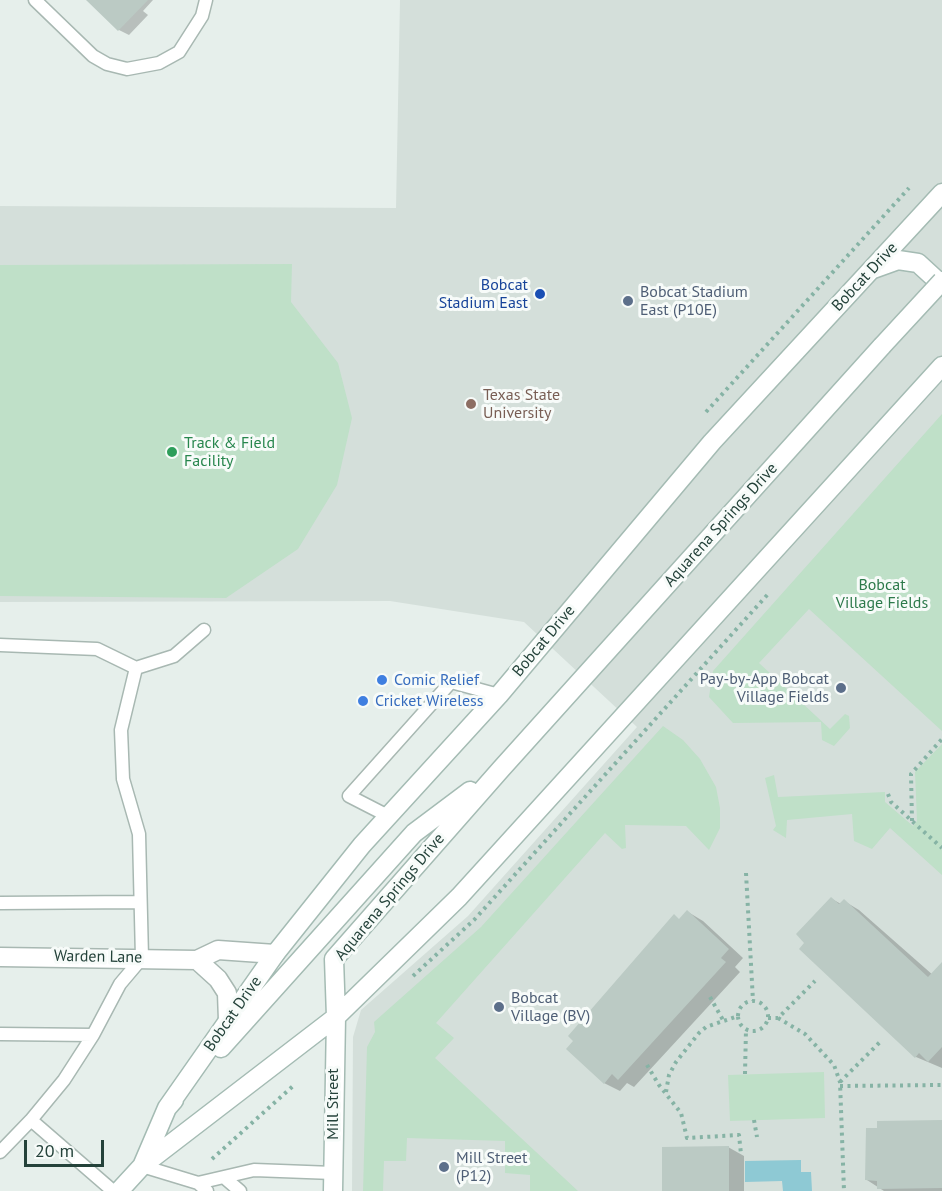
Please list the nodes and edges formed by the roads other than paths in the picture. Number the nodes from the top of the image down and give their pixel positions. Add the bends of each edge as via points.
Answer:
1 (35, 0) edge
2 (206, 0) edge
3 (942, 193) edge
4 (872, 269) junction
5 (942, 283) edge
6 (942, 366) edge
7 (204, 630) dead end
8 (0, 645) edge
9 (136, 668) junction
10 (499, 694) junction
11 (501, 769) junction
12 (388, 816) junction
13 (141, 902) junction
14 (0, 903) edge
15 (275, 954) junction
16 (0, 957) edge
17 (142, 957) junction
18 (197, 960) junction
19 (336, 1017) junction
20 (228, 1021) junction
21 (0, 1034) edge
22 (93, 1035) junction
23 (167, 1108) junction
24 (31, 1120) junction
25 (0, 1152) edge
26 (142, 1166) junction
27 (226, 1179) junction
28 (333, 1182) edge
29 (198, 1185) edge
30 (113, 1191) edge
31 (119, 1191) edge
32 (240, 1191) edge

1 - 2 lane via 93,56 127,69 159,63 178,52 202,16
3 - 4 street, Bobcat Drive
4 - 5 street via 898,260 918,263
4 - 10 street, Bobcat Drive via 712,442
5 - 11 street, Aquarena Springs Drive, bridge
6 - 19 street via 459,897
7 - 9 lane via 174,656
8 - 9 lane via 97,649
9 - 13 lane via 121,730 123,779 139,834
10 - 12 street, Bobcat Drive
10 - 12 lane via 451,682 350,796
11 - 19 street, Aquarena Springs Drive via 333,959
11 - 23 street, Aquarena Springs Drive via 414,833
12 - 15 street, Bobcat Drive
13 - 14 lane
13 - 17 lane
15 - 18 street, Warden Lane via 218,950
15 - 20 street, Bobcat Drive
16 - 17 street, Warden Lane
17 - 18 street, Warden Lane
17 - 22 lane via 120,984
18 - 20 street via 227,993
19 - 26 street, Aquarena Springs Drive
19 - 28 street, Mill Street
20 - 23 street, Bobcat Drive
21 - 22 lane
22 - 24 lane via 64,1080
23 - 26 street, Aquarena Springs Drive
24 - 25 lane
24 - 30 lane
26 - 29 lane
26 - 31 street, Aquarena Springs Drive
27 - 28 lane via 254,1170
27 - 29 lane
27 - 32 lane

